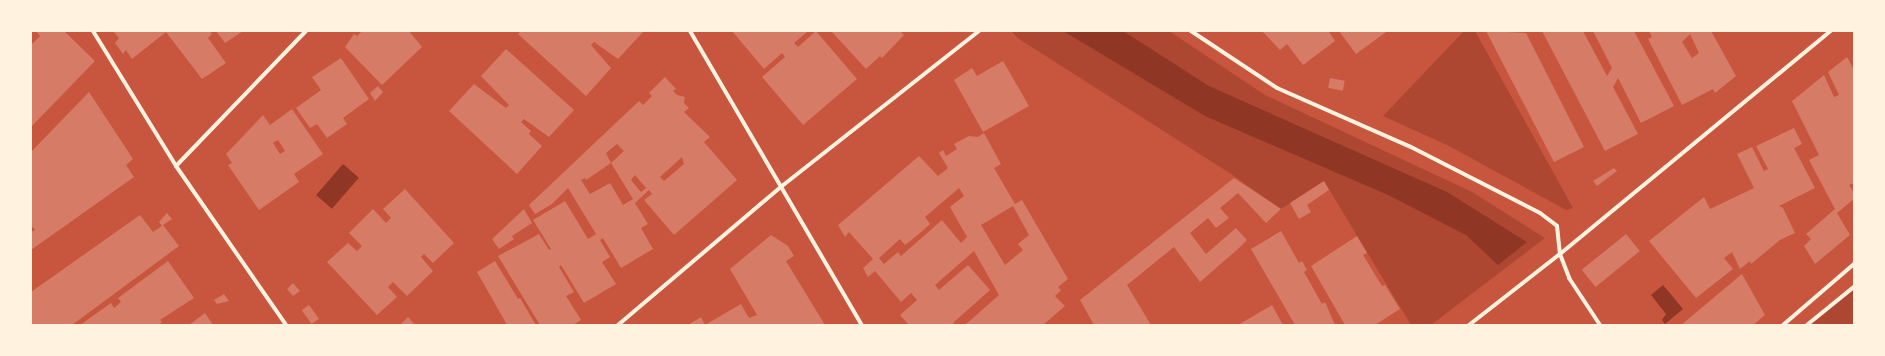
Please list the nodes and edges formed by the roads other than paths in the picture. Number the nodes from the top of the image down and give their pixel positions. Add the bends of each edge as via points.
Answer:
1 (93, 31) edge
2 (306, 31) edge
3 (690, 31) edge
4 (979, 31) edge
5 (1191, 31) edge
6 (1832, 31) edge
7 (176, 166) junction
8 (782, 186) junction
9 (1560, 254) junction
10 (1854, 264) edge
11 (1854, 287) edge
12 (286, 325) edge
13 (618, 325) edge
14 (862, 325) edge
15 (1470, 325) edge
16 (1600, 325) edge
17 (1783, 325) edge
18 (1807, 325) edge

1 - 7 street
2 - 7 street
3 - 8 street
4 - 8 street
5 - 9 street via 1277,88 1411,147 1540,213 1557,226
6 - 9 street
7 - 12 street
8 - 13 street
8 - 14 street
9 - 15 street
9 - 16 street via 1569,278
10 - 17 street
11 - 18 street

